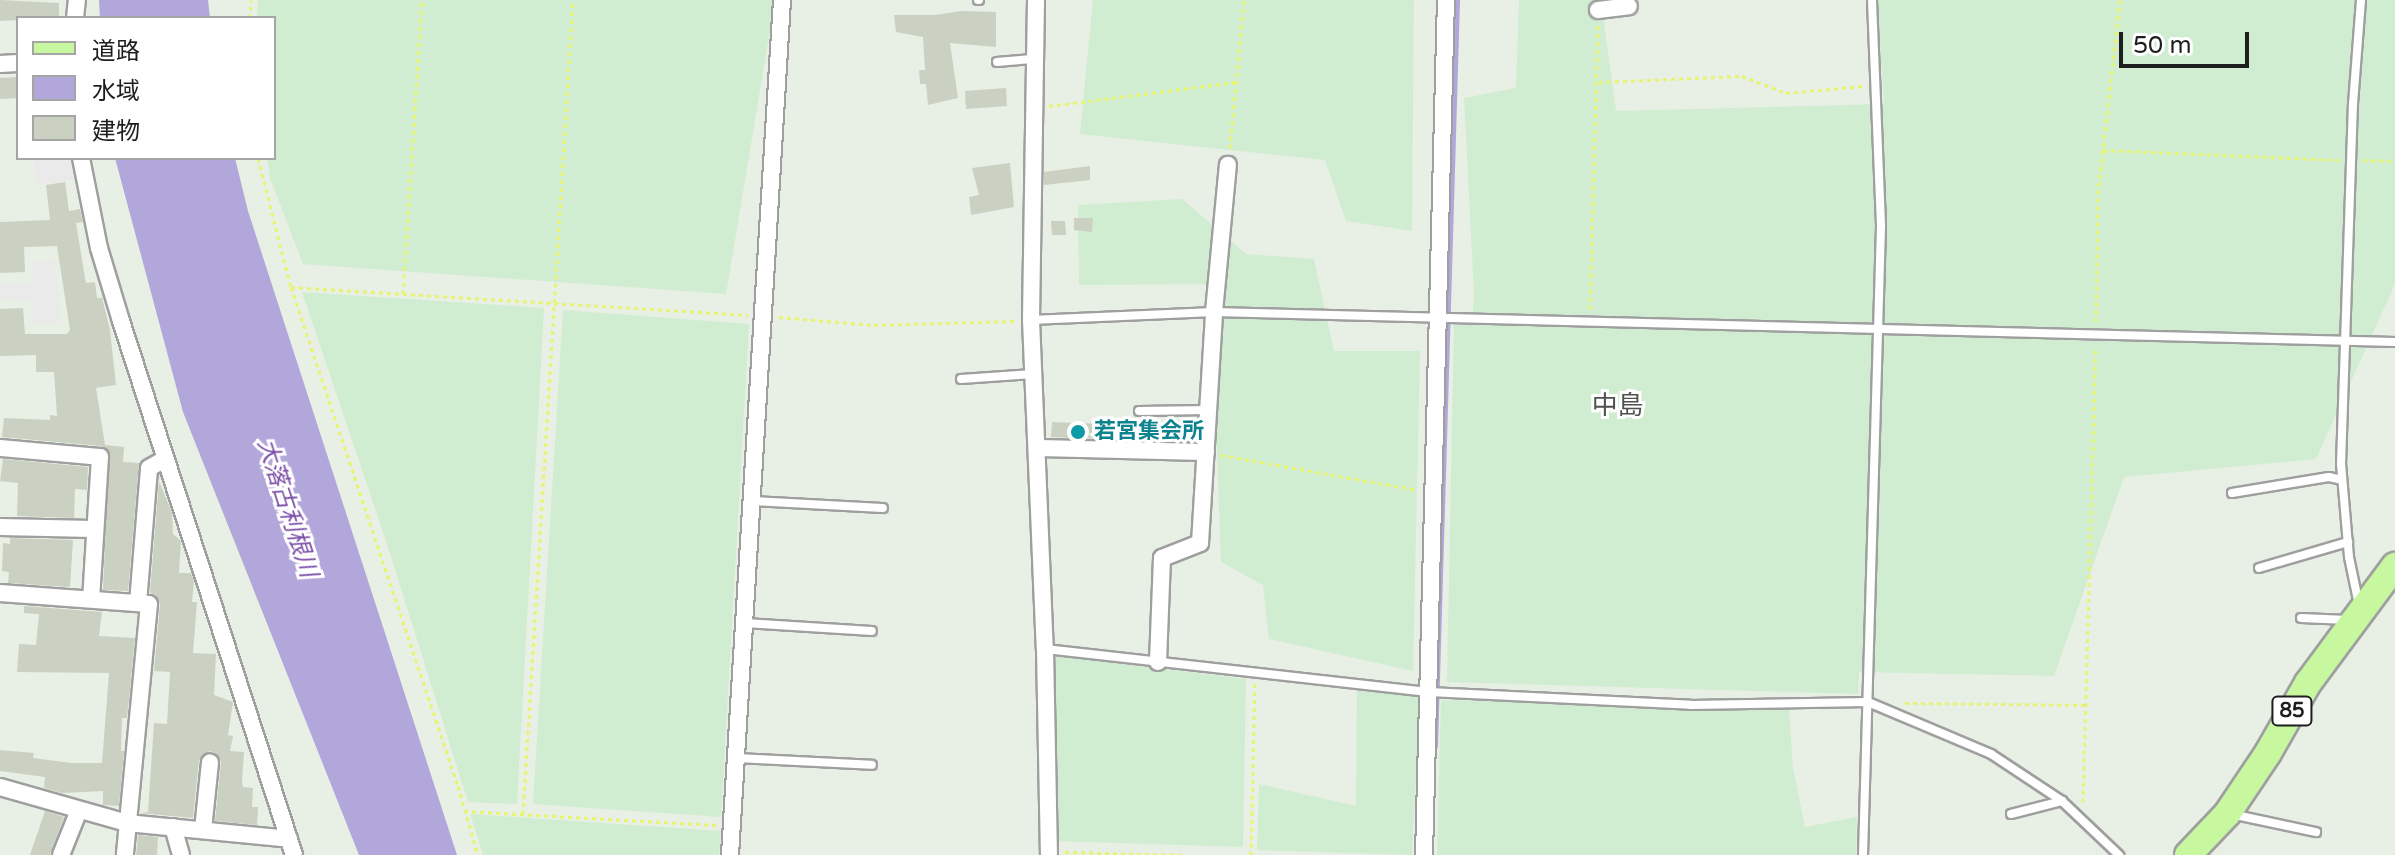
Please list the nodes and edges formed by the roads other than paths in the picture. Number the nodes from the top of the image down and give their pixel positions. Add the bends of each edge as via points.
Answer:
1 (782, 0) edge
2 (1036, 0) edge
3 (1446, 0) edge
4 (1872, 0) edge
5 (2361, 0) edge
6 (1629, 6) dead end
7 (1598, 10) road end
8 (1035, 59) junction
9 (997, 62) dead end
10 (81, 160) edge
11 (1228, 165) road end
12 (1214, 312) junction
13 (1438, 317) junction
14 (1031, 320) junction
15 (1878, 329) junction
16 (2346, 340) junction
17 (2395, 342) edge
18 (1033, 374) junction
19 (961, 379) dead end
20 (1208, 410) junction
21 (1139, 411) dead end
22 (0, 448) edge
23 (1037, 448) junction
24 (1206, 452) junction
25 (165, 459) junction
26 (2342, 480) junction
27 (2232, 493) dead end
28 (752, 501) junction
29 (883, 508) dead end
30 (0, 527) edge
31 (93, 529) junction
32 (2348, 542) junction
33 (2395, 566) edge
34 (2259, 568) dead end
35 (0, 593) edge
36 (91, 599) junction
37 (138, 603) junction
38 (2357, 616) junction
39 (2301, 618) dead end
40 (744, 623) junction
41 (872, 631) dead end
42 (1045, 649) junction
43 (1158, 662) junction
44 (1429, 692) junction
45 (1868, 702) junction
46 (736, 758) junction
47 (210, 762) dead end
48 (872, 765) dead end
49 (0, 787) edge
50 (2062, 801) junction
51 (79, 810) junction
52 (2011, 814) dead end
53 (2227, 814) junction
54 (127, 823) junction
55 (173, 827) junction
56 (203, 830) junction
57 (2316, 832) dead end
58 (292, 847) edge
59 (1049, 854) edge
60 (61, 855) edge
61 (125, 855) edge
62 (181, 855) edge
63 (730, 855) edge
64 (1424, 855) edge
65 (1863, 855) edge
66 (2119, 855) edge
67 (2188, 855) edge

1 - 28 street
2 - 8 street
3 - 13 street
4 - 15 lane via 1881,225
5 - 16 lane
6 - 7 street
8 - 9 lane
8 - 14 street
10 - 25 street via 99,248
11 - 12 street
12 - 13 lane
12 - 14 lane
12 - 20 street
13 - 15 lane
13 - 44 street
14 - 18 street
15 - 16 lane
15 - 45 lane
16 - 17 lane
16 - 26 lane
18 - 19 lane
18 - 23 street
20 - 21 lane
20 - 24 street
22 - 31 street via 100,457
23 - 24 street
23 - 42 street
24 - 43 street via 1200,543 1162,558
25 - 37 street via 149,468
25 - 58 street
26 - 27 lane via 2329,477
26 - 32 lane
28 - 29 lane
28 - 40 street
30 - 31 street
31 - 36 street
32 - 34 lane
32 - 38 lane
33 - 38 main road, 85
35 - 36 street
36 - 37 street
37 - 54 street via 149,604
38 - 39 lane
38 - 53 main road, 85 via 2308,683
40 - 41 lane
40 - 46 street
42 - 43 lane
42 - 59 street
43 - 44 lane
44 - 45 lane via 1691,705
44 - 64 street
45 - 50 lane via 1991,754
45 - 65 lane
46 - 48 lane
46 - 63 street
47 - 56 street
49 - 51 street
50 - 52 lane
50 - 66 lane
51 - 54 street
51 - 60 street
53 - 57 lane
53 - 67 main road, 85
54 - 55 street
54 - 61 street
55 - 56 street
55 - 62 street
56 - 58 street

